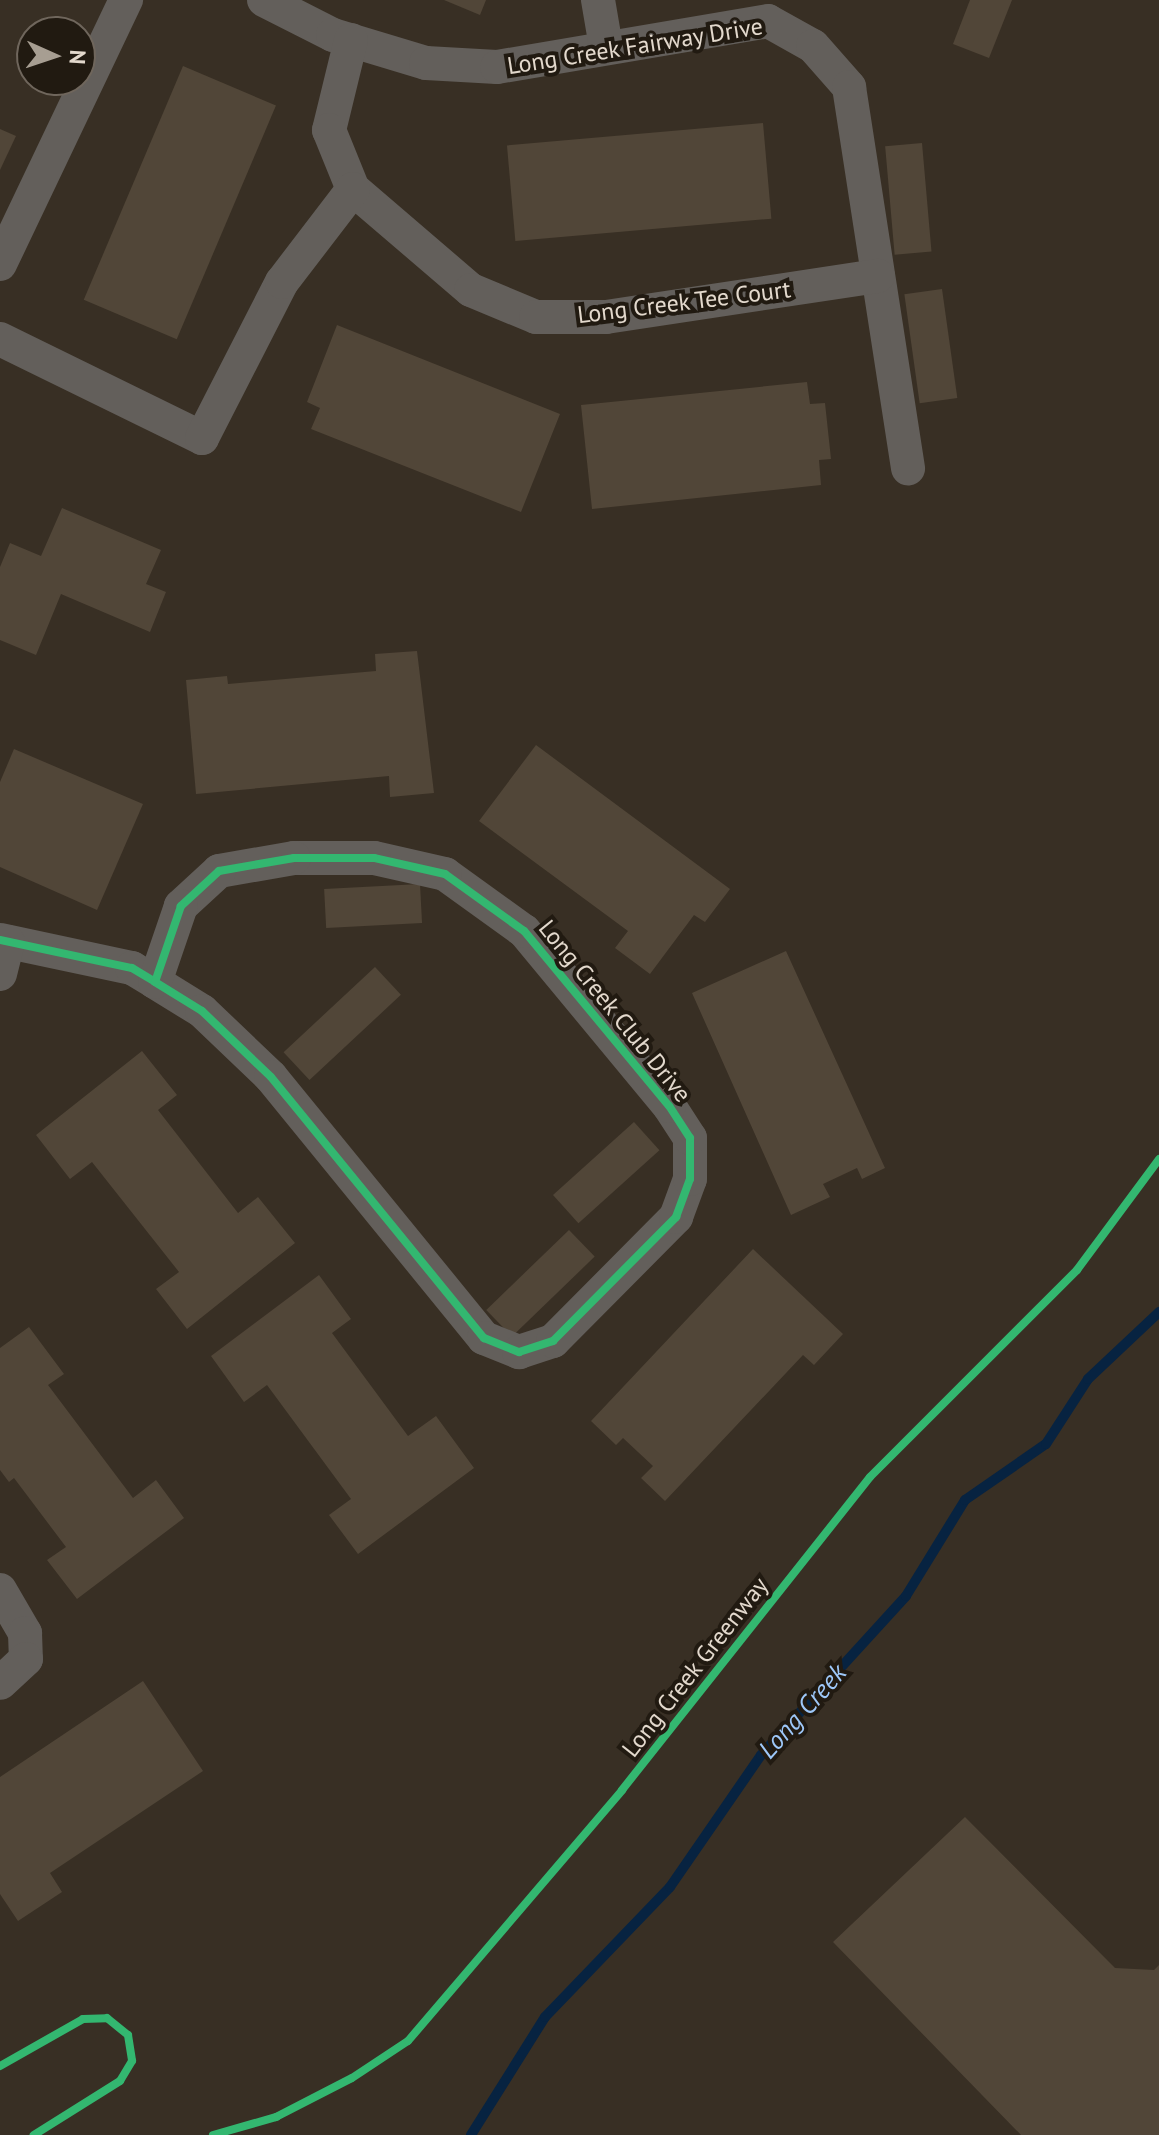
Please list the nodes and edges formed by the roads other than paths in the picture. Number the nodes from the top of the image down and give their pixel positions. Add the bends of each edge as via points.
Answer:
1 (126, 0) edge
2 (264, 0) edge
3 (598, 0) edge
4 (351, 40) junction
5 (606, 47) junction
6 (353, 189) junction
7 (0, 264) edge
8 (878, 276) junction
9 (0, 339) edge
10 (908, 468) dead end
11 (3, 952) edge
12 (155, 982) junction
13 (0, 1590) edge
14 (0, 1683) edge

1 - 7 street
2 - 4 street, Long Creek Fairway Drive
3 - 5 street
4 - 5 street, Long Creek Fairway Drive via 426,63 497,67
4 - 6 street, Long Creek Tee Court via 329,130
5 - 8 street, Long Creek Fairway Drive via 768,21 813,46 849,87
6 - 8 street, Long Creek Tee Court via 471,290 536,317 606,317
6 - 9 street via 282,282 202,438
8 - 10 street, Long Creek Fairway Drive
11 - 12 street, Long Creek Club Drive via 132,968
12 - 12 street, Long Creek Club Drive via 181,906 219,871 294,858 374,858 445,874 524,931 669,1106 690,1138 690,1179 676,1217 553,1341 519,1352 484,1338 271,1077 202,1011
13 - 14 street via 25,1633 26,1659

